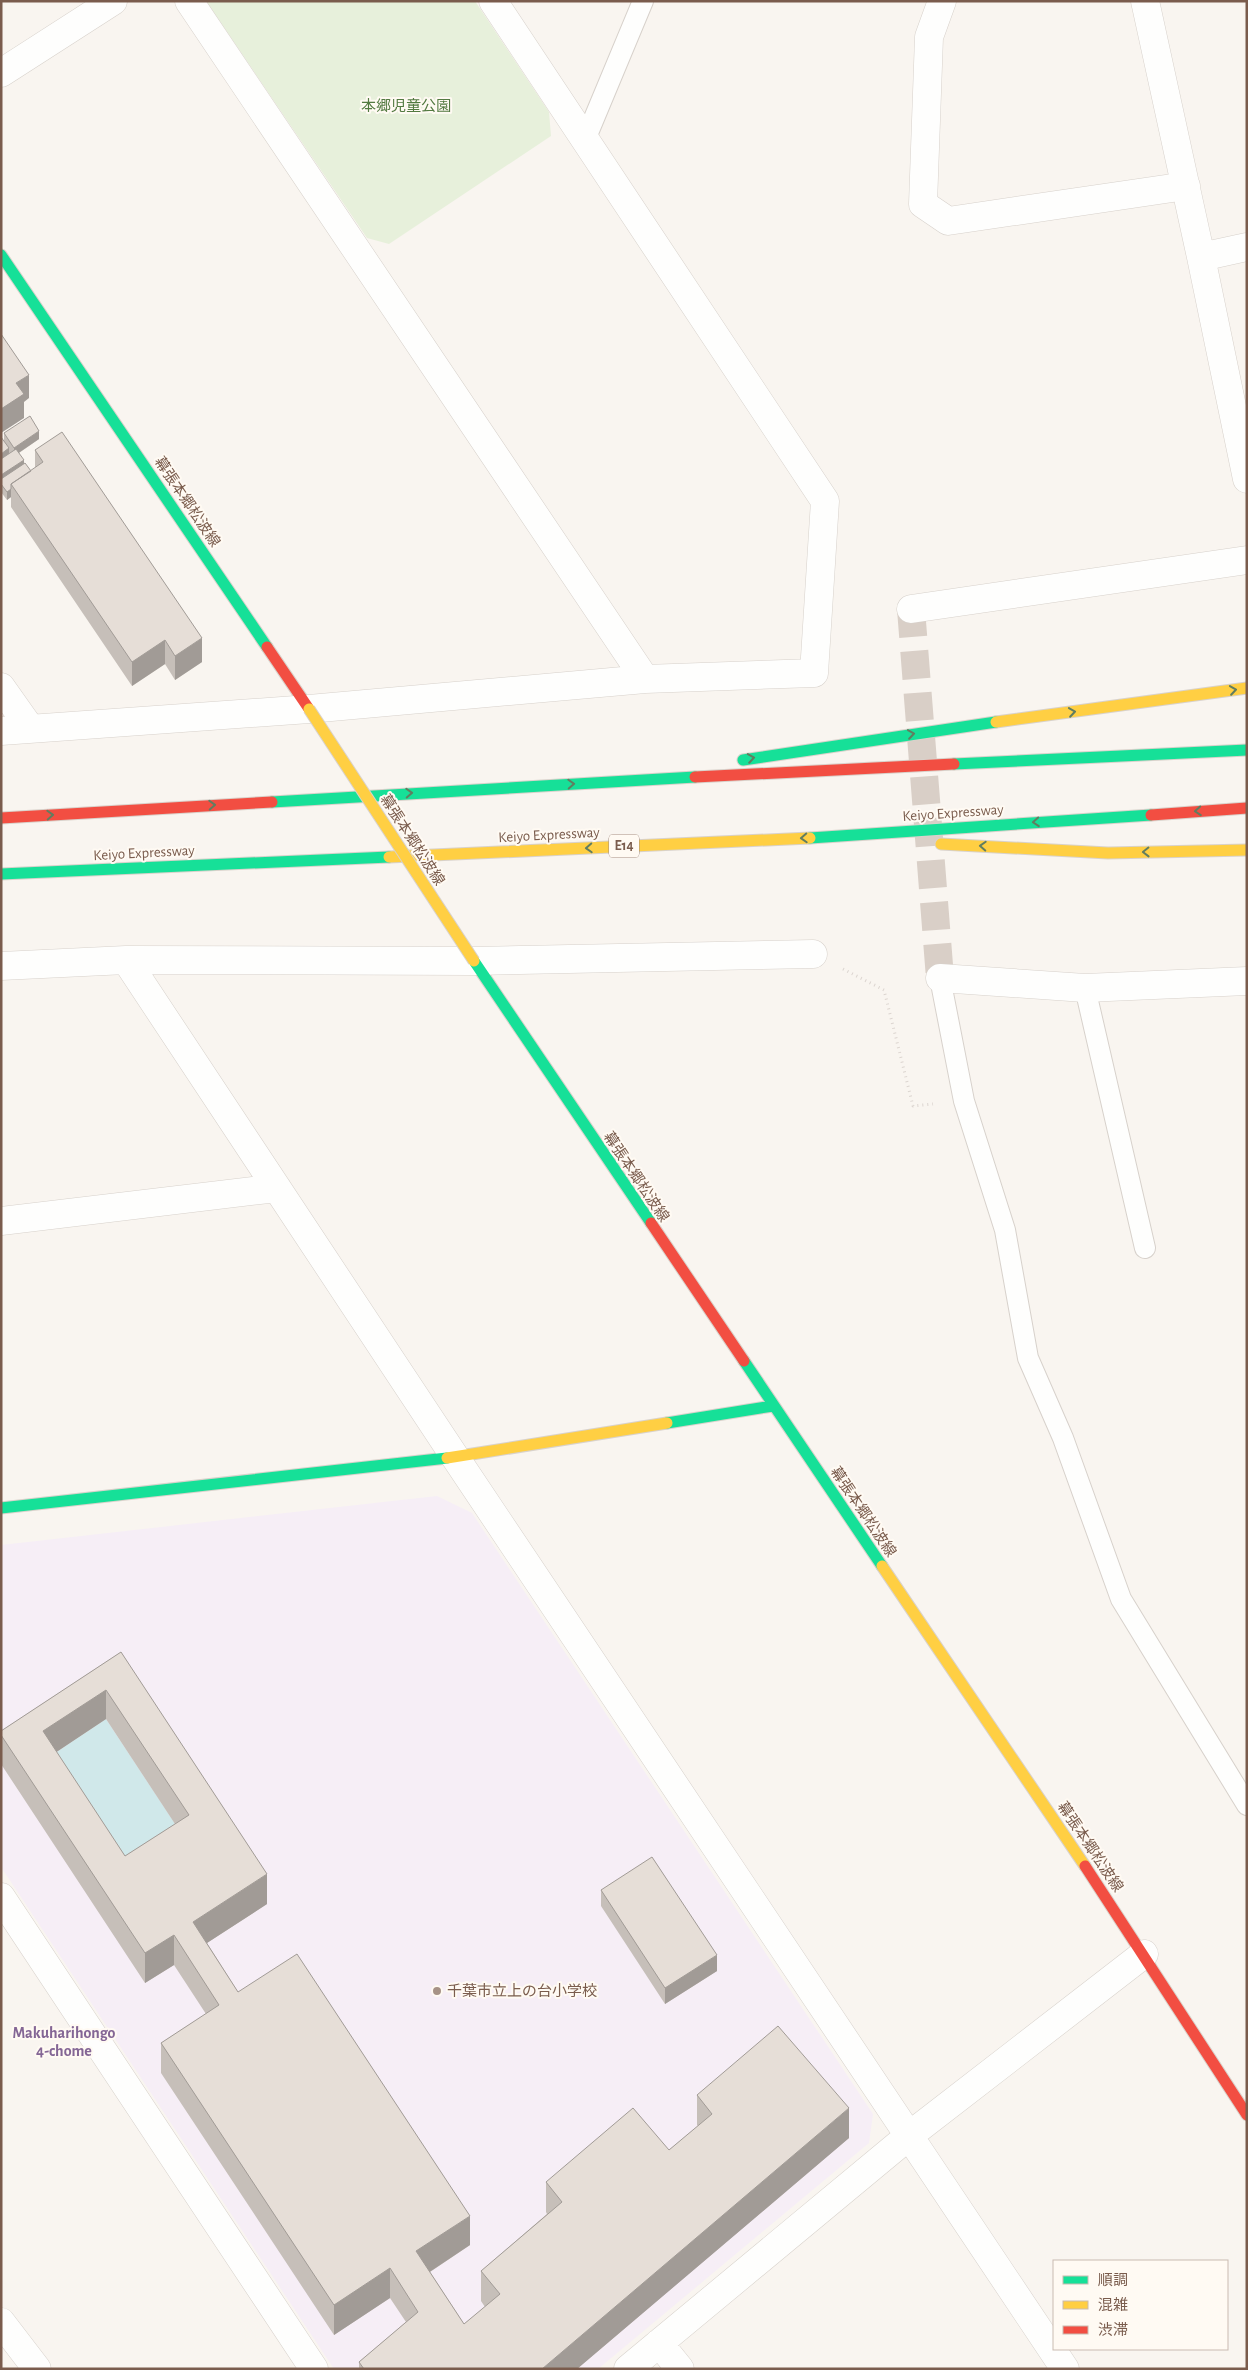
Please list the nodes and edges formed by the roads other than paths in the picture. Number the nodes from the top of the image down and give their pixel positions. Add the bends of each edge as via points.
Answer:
1 (112, 1) edge
2 (190, 1) edge
3 (493, 1) edge
4 (643, 1) edge
5 (942, 1) edge
6 (1145, 1) edge
7 (1, 73) edge
8 (585, 140) junction
9 (1186, 186) junction
10 (1247, 247) edge
11 (1, 255) edge
12 (1201, 257) junction
13 (1247, 478) edge
14 (1247, 560) edge
15 (912, 609) dead end
16 (645, 679) junction
17 (1, 687) edge
18 (1247, 688) edge
19 (310, 709) junction
20 (30, 728) junction
21 (1, 731) edge
22 (1247, 750) edge
23 (736, 761) dead end
24 (716, 764) dead end
25 (599, 782) junction
26 (1247, 808) edge
27 (1, 818) edge
28 (824, 837) junction
29 (1247, 850) edge
30 (1, 874) edge
31 (813, 954) road end
32 (126, 960) junction
33 (474, 961) junction
34 (1, 966) edge
35 (940, 978) joint
36 (1247, 981) edge
37 (1085, 988) junction
38 (277, 1188) junction
39 (1, 1221) edge
40 (1145, 1248) dead end
41 (773, 1406) junction
42 (455, 1457) junction
43 (1, 1508) edge
44 (1247, 1805) edge
45 (1, 1897) edge
46 (1144, 1954) junction
47 (1247, 2115) edge
48 (910, 2135) junction
49 (1, 2322) edge
50 (659, 2343) junction
51 (37, 2369) edge
52 (314, 2369) edge
53 (628, 2369) edge
54 (680, 2369) edge
55 (1065, 2369) edge

1 - 7 street
2 - 16 street
3 - 8 street
4 - 8 lane
5 - 9 street via 930,37 924,204 948,221
6 - 9 street
8 - 16 street via 824,501 814,673
9 - 12 street
10 - 12 street
11 - 19 main road, 幕張本郷松波線
12 - 13 street
14 - 15 street
16 - 19 street
17 - 20 street
23 -> 18 main road
19 - 20 street
19 - 33 main road, 幕張本郷松波線, bridge
20 - 21 street
22 - 25 main road
24 - 25 main road
27 -> 25 main road
26 -> 28 main road, Keiyo Expressway / E14
29 -> 28 main road via 1108,853
28 -> 30 main road, Keiyo Expressway / E14
31 - 33 street
32 - 33 street
32 - 34 street
32 - 38 street
33 - 41 main road, 幕張本郷松波線
35 - 37 street
35 - 44 lane via 964,1101 1005,1230 1028,1358 1063,1438 1121,1599
36 - 37 street
37 - 40 lane
38 - 39 street
38 - 42 street
41 - 42 main road
41 - 46 main road, 幕張本郷松波線
42 - 43 main road
42 - 48 street
45 - 52 street
46 - 47 main road, 幕張本郷松波線
46 - 48 street
48 - 50 street
48 - 55 street
49 - 51 street
50 - 53 street
50 - 54 street

